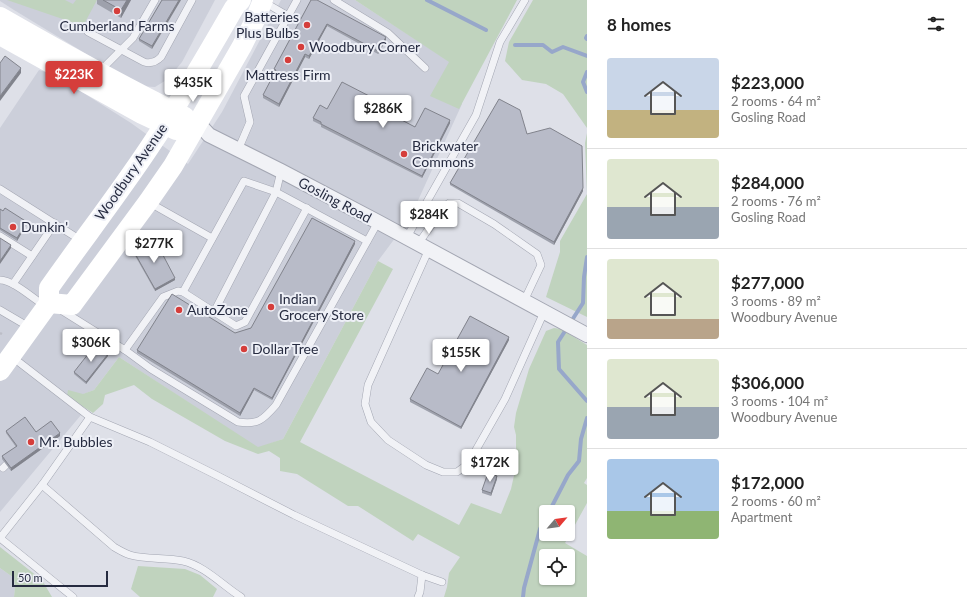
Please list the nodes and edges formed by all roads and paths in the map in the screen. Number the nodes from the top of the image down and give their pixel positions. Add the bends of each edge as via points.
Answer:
1 (155, 0) edge
2 (192, 0) edge
3 (241, 0) edge
4 (297, 0) edge
5 (334, 0) edge
6 (525, 0) edge
7 (263, 1) edge
8 (288, 16) junction
9 (0, 17) edge
10 (88, 32) dead end
11 (0, 35) edge
12 (121, 50) junction
13 (425, 68) dead end
14 (99, 72) junction
15 (169, 118) junction
16 (199, 132) junction
17 (238, 150) junction
18 (281, 171) junction
19 (0, 189) edge
20 (276, 192) junction
21 (148, 202) junction
22 (307, 208) junction
23 (378, 222) junction
24 (55, 223) junction
25 (0, 236) edge
26 (212, 238) junction
27 (83, 241) junction
28 (367, 241) junction
29 (418, 244) junction
30 (32, 256) junction
31 (0, 280) edge
32 (13, 284) junction
33 (183, 292) junction
34 (524, 301) junction
35 (48, 305) junction
36 (0, 310) edge
37 (214, 312) junction
38 (544, 312) junction
39 (31, 328) junction
40 (582, 333) edge
41 (125, 350) junction
42 (4, 363) edge
43 (90, 417) junction
44 (42, 485) junction
45 (0, 538) edge
46 (422, 575) junction
47 (442, 582) dead end
48 (73, 597) edge
49 (241, 597) edge
50 (418, 597) edge

1 - 12 lane via 133,38
2 - 12 lane via 157,61 144,62
3 - 15 main road, Woodbury Avenue
4 - 8 lane
5 - 13 lane via 388,33
6 - 29 lane via 500,42 476,116
7 - 8 lane
7 - 16 main road, Woodbury Avenue
8 - 17 lane via 244,96 250,122
9 - 14 main road, Gosling Road
10 - 12 lane
11 - 15 main road, Gosling Road via 135,110
12 - 14 lane
14 - 15 main road, Gosling Road
15 - 16 main road, Gosling Road
15 - 27 main road, Woodbury Avenue
16 - 17 street, Gosling Road
16 - 21 main road, Woodbury Avenue
17 - 18 street, Gosling Road
18 - 20 lane
18 - 23 street, Gosling Road
19 - 24 lane
20 - 22 lane
20 - 26 lane via 244,181
20 - 37 lane
21 - 26 lane
21 - 35 main road, Woodbury Avenue via 72,305
22 - 28 lane
22 - 37 lane via 245,322 236,326
23 - 28 lane
23 - 29 street, Gosling Road
24 - 27 lane
24 - 30 lane
25 - 30 lane
26 - 33 lane
27 - 35 main road, Woodbury Avenue via 49,288
28 - 41 lane via 276,405 260,421 249,424 238,422 151,369
29 - 34 street, Gosling Road
29 - 34 lane via 442,210 449,203 458,203 537,254 542,265
29 - 38 lane via 368,385 365,404 371,422 388,440 426,465 443,472 457,472 468,464 505,399
30 - 32 lane
31 - 32 lane
32 - 35 lane
33 - 37 lane
33 - 41 lane via 178,290 163,297
34 - 38 street, Gosling Road
35 - 39 main road, Woodbury Avenue
35 - 41 lane
36 - 39 lane
38 - 40 street, Gosling Road
39 - 42 main road, Woodbury Avenue
42 - 43 lane
43 - 44 lane
43 - 46 lane via 150,442 294,515
44 - 45 lane
44 - 49 lane via 121,551 139,557 171,559 195,565
45 - 48 lane
46 - 47 lane
46 - 50 lane

